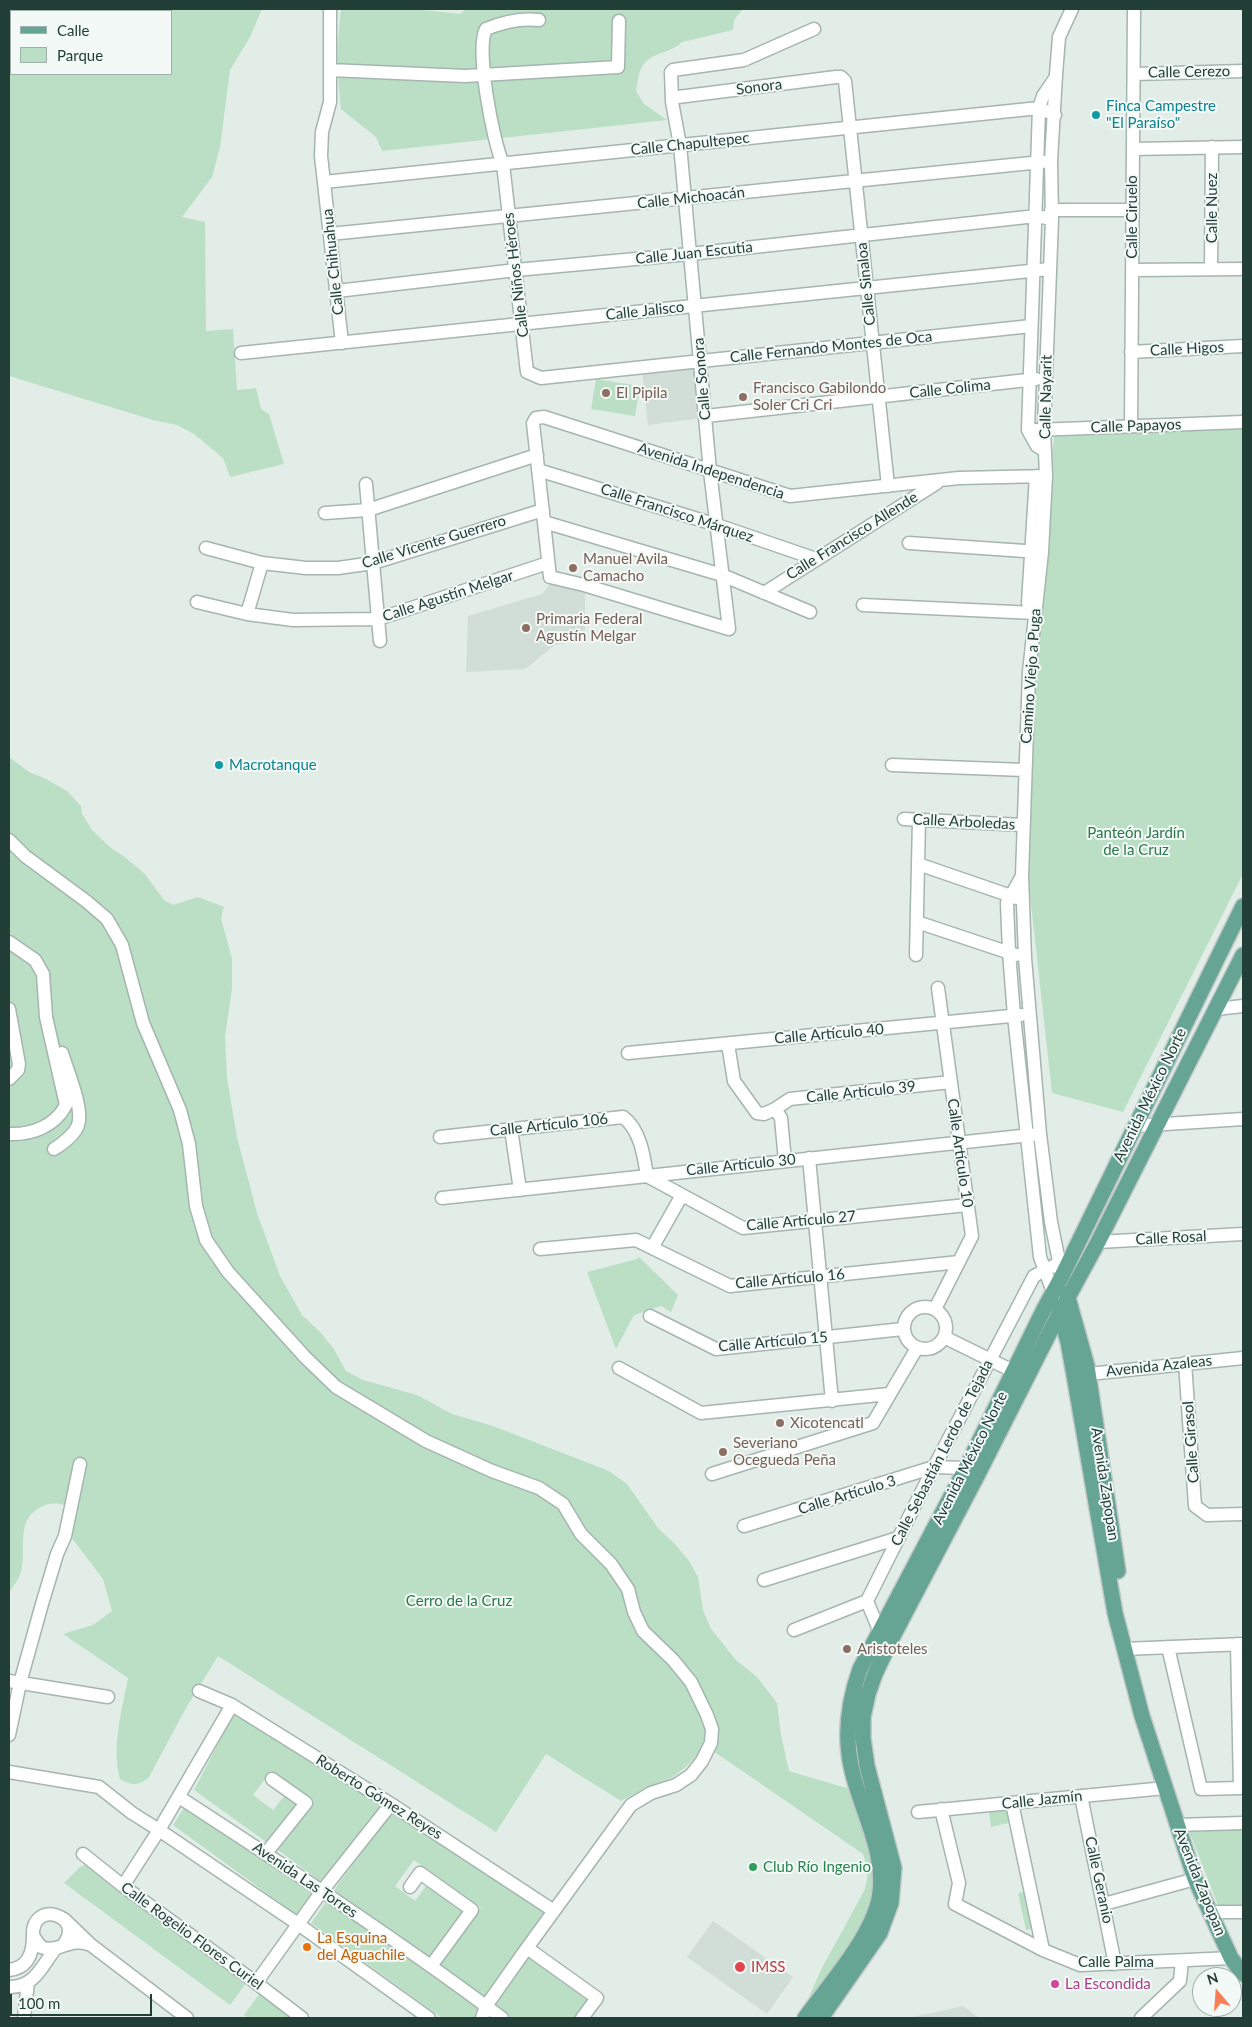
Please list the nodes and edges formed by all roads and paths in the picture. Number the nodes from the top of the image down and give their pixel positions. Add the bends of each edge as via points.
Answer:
1 (1072, 9) edge
2 (1134, 9) edge
3 (330, 10) dead end
4 (540, 20) dead end
5 (619, 20) dead end
6 (814, 29) dead end
7 (330, 70) junction
8 (1243, 71) edge
9 (1135, 74) junction
10 (485, 75) junction
11 (1056, 75) junction
12 (845, 81) joint
13 (673, 99) junction
14 (1038, 108) junction
15 (1055, 115) junction
16 (850, 127) junction
17 (680, 144) junction
18 (1212, 147) junction
19 (1243, 147) edge
20 (1133, 149) junction
21 (1052, 161) junction
22 (1037, 162) junction
23 (503, 164) junction
24 (856, 181) junction
25 (324, 182) junction
26 (685, 198) junction
27 (1132, 210) junction
28 (1051, 215) junction
29 (510, 216) junction
30 (1036, 216) junction
31 (330, 234) junction
32 (861, 235) junction
33 (690, 254) junction
34 (1243, 268) edge
35 (1050, 269) junction
36 (1212, 269) junction
37 (516, 270) junction
38 (1132, 270) junction
39 (1033, 271) junction
40 (867, 288) junction
41 (336, 291) junction
42 (695, 306) junction
43 (522, 324) junction
44 (1031, 326) junction
45 (872, 342) junction
46 (342, 343) junction
47 (1243, 346) edge
48 (1131, 352) junction
49 (241, 353) dead end
50 (700, 360) junction
51 (541, 378) joint
52 (1046, 378) junction
53 (1029, 380) junction
54 (878, 397) junction
55 (706, 416) junction
56 (1243, 422) edge
57 (1131, 426) junction
58 (1044, 429) junction
59 (1028, 430) junction
60 (1045, 451) junction
61 (536, 455) junction
62 (538, 470) junction
63 (710, 471) junction
64 (1041, 476) junction
65 (941, 480) junction
66 (366, 484) dead end
67 (888, 486) junction
68 (368, 510) junction
69 (324, 513) dead end
70 (543, 516) junction
71 (716, 525) junction
72 (909, 543) dead end
73 (206, 548) dead end
74 (1037, 552) junction
75 (816, 559) junction
76 (262, 563) junction
77 (373, 563) junction
78 (548, 563) junction
79 (722, 575) junction
80 (764, 592) junction
81 (197, 602) dead end
82 (863, 605) dead end
83 (810, 612) dead end
84 (1031, 613) junction
85 (247, 614) junction
86 (378, 619) junction
87 (380, 640) dead end
88 (892, 765) dead end
89 (1024, 770) junction
90 (904, 819) dead end
91 (919, 820) junction
92 (1023, 824) junction
93 (9, 840) edge
94 (918, 864) junction
95 (1016, 898) junction
96 (1243, 906) edge
97 (917, 922) junction
98 (9, 942) edge
99 (1009, 952) junction
100 (916, 955) dead end
101 (1243, 955) edge
102 (1026, 958) junction
103 (938, 988) dead end
104 (1243, 1006) edge
105 (9, 1009) edge
106 (1216, 1009) junction
107 (1030, 1014) junction
108 (1014, 1016) junction
109 (47, 1022) junction
110 (943, 1023) junction
111 (728, 1044) junction
112 (628, 1053) dead end
113 (9, 1080) edge
114 (951, 1082) junction
115 (774, 1109) junction
116 (1243, 1119) edge
117 (1158, 1124) junction
118 (1135, 1126) junction
119 (511, 1129) junction
120 (9, 1134) edge
121 (1034, 1134) junction
122 (440, 1137) dead end
123 (959, 1142) junction
124 (54, 1149) dead end
125 (809, 1158) junction
126 (785, 1161) junction
127 (647, 1176) junction
128 (520, 1190) junction
129 (682, 1195) junction
130 (442, 1198) dead end
131 (967, 1205) junction
132 (815, 1221) junction
133 (1243, 1234) edge
134 (1098, 1242) junction
135 (652, 1248) junction
136 (540, 1249) dead end
137 (959, 1262) junction
138 (1045, 1269) junction
139 (1061, 1269) junction
140 (821, 1277) junction
141 (1053, 1292) junction
142 (1068, 1298) junction
143 (935, 1309) junction
144 (1060, 1312) junction
145 (650, 1316) dead end
146 (903, 1329) junction
147 (944, 1337) junction
148 (826, 1338) junction
149 (1068, 1342) junction
150 (1044, 1346) junction
151 (917, 1348) junction
152 (1243, 1358) edge
153 (990, 1360) junction
154 (1185, 1363) junction
155 (619, 1368) dead end
156 (1081, 1374) junction
157 (1020, 1375) junction
158 (890, 1394) junction
159 (832, 1401) junction
160 (80, 1464) dead end
161 (934, 1468) junction
162 (972, 1471) junction
163 (712, 1474) dead end
164 (1243, 1514) edge
165 (744, 1526) dead end
166 (898, 1538) junction
167 (764, 1580) dead end
168 (866, 1601) junction
169 (794, 1630) dead end
170 (885, 1634) junction
171 (1240, 1644) edge
172 (1168, 1647) junction
173 (1126, 1649) junction
174 (14, 1682) edge
175 (199, 1691) dead end
176 (108, 1698) dead end
177 (232, 1705) junction
178 (9, 1735) edge
179 (9, 1772) edge
180 (272, 1779) dead end
181 (1165, 1788) junction
182 (1242, 1788) edge
183 (1081, 1796) junction
184 (178, 1797) junction
185 (1012, 1803) junction
186 (391, 1804) junction
187 (941, 1809) junction
188 (918, 1812) dead end
189 (1243, 1823) edge
190 (1176, 1825) junction
191 (159, 1830) junction
192 (266, 1853) junction
193 (84, 1854) dead end
194 (1195, 1879) junction
195 (123, 1886) junction
196 (410, 1887) dead end
197 (322, 1891) junction
198 (1104, 1904) junction
199 (554, 1911) junction
200 (1210, 1912) junction
201 (1243, 1912) edge
202 (64, 1919) junction
203 (298, 1924) junction
204 (33, 1936) junction
205 (91, 1944) junction
206 (59, 1947) junction
207 (527, 1948) junction
208 (1043, 1950) junction
209 (1231, 1958) junction
210 (1182, 1961) junction
211 (1115, 1964) junction
212 (431, 1966) junction
213 (9, 1970) edge
214 (1243, 1974) edge
215 (28, 1982) junction
216 (256, 1983) junction
217 (9, 1987) edge
218 (484, 2012) edge
219 (24, 2018) edge
220 (187, 2018) edge
221 (302, 2018) edge
222 (429, 2018) edge
223 (502, 2018) edge
224 (582, 2018) edge
225 (804, 2018) edge
226 (821, 2018) edge
227 (1141, 2018) edge

1 - 11 street, Calle Nayarit via 1060,37
2 - 9 street, Calle Ciruelo
3 - 7 street, Calle Chihuahua
4 - 10 street, Calle Niños Héroes via 526,18 486,29 483,40
5 - 10 street via 618,66
6 - 13 street, Calle Sonora via 744,60 673,70
7 - 10 street
7 - 25 street, Calle Chihuahua via 330,102 322,132
8 - 9 street, Calle Cerezo
9 - 20 street, Calle Ciruelo
10 - 23 street, Calle Niños Héroes via 491,125
11 - 14 street, Calle Nayarit
11 - 15 street, Calle Nayarit
12 - 13 street, Sonora via 836,77
12 - 16 street, Calle Sinaloa
13 - 17 street, Calle Sonora
14 - 15 street, Calle Chapultepec
14 - 16 street, Calle Chapultepec
14 - 22 street, Calle Nayarit
15 - 21 street, Calle Nayarit
16 - 17 street, Calle Chapultepec
16 - 24 street, Calle Sinaloa
17 - 23 street, Calle Chapultepec
17 - 26 street, Calle Sonora
18 - 19 street
18 - 20 street
18 - 36 street, Calle Nuez
20 - 27 street, Calle Ciruelo
21 - 22 street, Calle Michoacán
21 - 28 street, Calle Nayarit
22 - 24 street, Calle Michoacán
22 - 30 street, Calle Nayarit
23 - 25 street, Calle Chapultepec
23 - 29 street, Calle Niños Héroes
24 - 26 street, Calle Michoacán
24 - 32 street, Calle Sinaloa
25 - 31 street, Calle Chihuahua
26 - 29 street, Calle Michoacán
26 - 33 street, Calle Sonora
27 - 28 street, Calle Juan Escutia
27 - 38 street, Calle Ciruelo
28 - 30 street, Calle Juan Escutia
28 - 35 street, Calle Nayarit
29 - 31 street, Calle Michoacán
29 - 37 street, Calle Niños Héroes
30 - 32 street, Calle Juan Escutia
30 - 39 street, Calle Nayarit
31 - 41 street, Calle Chihuahua
32 - 33 street, Calle Juan Escutia
32 - 40 street, Calle Sinaloa
33 - 37 street, Calle Juan Escutia
33 - 42 street, Calle Sonora
34 - 36 street
35 - 39 street, Calle Jalisco
35 - 52 street, Calle Nayarit
36 - 38 street
37 - 41 street, Calle Juan Escutia
37 - 43 street, Calle Niños Héroes
38 - 48 street, Calle Ciruelo
39 - 40 street, Calle Jalisco
39 - 44 street, Calle Nayarit
40 - 42 street, Calle Jalisco
40 - 45 street, Calle Sinaloa
41 - 46 street, Calle Chihuahua
42 - 43 street, Calle Jalisco
42 - 50 street, Calle Sonora
43 - 46 street, Calle Jalisco
43 - 51 street, Calle Niños Héroes via 528,372
44 - 45 street, Calle Fernando Montes de Oca
44 - 53 street, Calle Nayarit
45 - 50 street, Calle Fernando Montes de Oca
45 - 54 street, Calle Sinaloa
46 - 49 street, Calle Jalisco
47 - 48 street, Calle Higos
48 - 57 street, Calle Ciruelo
50 - 51 street, Calle Fernando Montes de Oca
50 - 55 street, Calle Sonora
52 - 53 street, Calle Colima
52 - 58 street, Calle Nayarit
53 - 54 street, Calle Colima
53 - 59 street, Calle Nayarit
54 - 55 street, Calle Colima
54 - 67 street, Calle Sinaloa
55 - 63 street, Calle Sonora
56 - 57 street, Calle Papayos
57 - 58 street, Calle Papayos
58 - 59 street, Calle Papayos
58 - 60 street, Calle Nayarit
59 - 60 street, Calle Nayarit via 1037,446
60 - 64 street, Camino Viejo a Puga
61 - 62 street
61 - 63 street, Avenida Independencia via 533,423 536,418 544,417
61 - 68 street
62 - 70 street
62 - 71 street, Calle Francisco Márquez
63 - 67 street, Avenida Independencia via 790,496
63 - 71 street, Calle Sonora
64 - 65 street, Avenida Independencia
64 - 74 street, Camino Viejo a Puga
65 - 67 street, Avenida Independencia
65 - 75 street, Calle Francisco Allende
66 - 68 street
68 - 69 street
68 - 77 street
70 - 77 street, Calle Vicente Guerrero
70 - 78 street
70 - 79 street
71 - 75 street, Calle Francisco Márquez
71 - 79 street, Calle Sonora
72 - 74 street
73 - 76 street, Calle Vicente Guerrero
74 - 84 street, Camino Viejo a Puga
75 - 80 street, Calle Francisco Allende
76 - 77 street, Calle Vicente Guerrero via 306,568
76 - 85 street
77 - 86 street
78 - 79 street, Calle Sonora via 550,578 584,585 729,629
78 - 86 street, Calle Agustín Melgar
79 - 80 street
80 - 83 street
81 - 85 street, Calle Agustín Melgar
82 - 84 street
84 - 89 street, Camino Viejo a Puga
85 - 86 street, Calle Agustín Melgar via 294,620
86 - 87 street
88 - 89 street
89 - 92 street, Camino Viejo a Puga
90 - 91 street, Calle Arboledas
91 - 92 street, Calle Arboledas
91 - 94 street
92 - 95 street, Camino Viejo a Puga via 1022,876
93 - 199 street via 107,919 122,946 143,1023 182,1119 189,1144 196,1206 206,1240 228,1272 336,1387 426,1441 539,1488 562,1504 581,1534 611,1564 628,1588 643,1632 691,1682 712,1729 711,1743 702,1761 691,1775 676,1785 651,1793 631,1805
94 - 95 street
94 - 97 street
95 - 99 street via 1007,903
95 - 102 street
96 - 118 main road, Avenida México Norte
97 - 99 street
97 - 100 street
98 - 109 street via 35,960 43,974
99 - 102 street
99 - 108 street
101 - 106 main road, Avenida México Norte
102 - 107 street
103 - 110 street, Calle Artículo 10
104 - 106 street
105 - 113 street via 19,1064
106 - 117 main road, Avenida México Norte
107 - 108 street, Calle Artículo 40
107 - 121 street
108 - 110 street, Calle Artículo 40
108 - 121 street
109 - 120 street via 66,1105 55,1121 39,1129
109 - 124 street via 54,1025 80,1114 78,1127
110 - 111 street, Calle Artículo 40
110 - 114 street, Calle Artículo 10
111 - 112 street, Calle Artículo 40
111 - 115 street via 734,1081 757,1113 764,1114
114 - 115 street, Calle Artículo 39 via 790,1099
114 - 123 street, Calle Artículo 10
115 - 126 street via 781,1118
116 - 117 street
117 - 118 street
117 - 134 main road, Avenida México Norte
118 - 139 main road, Avenida México Norte
119 - 122 street, Calle Artículo 106
119 - 127 street, Calle Artículo 106 via 623,1117 630,1122 643,1150
119 - 128 street
121 - 123 street, Calle Artículo 30
121 - 138 street via 1040,1257
121 - 139 street
123 - 125 street, Calle Artículo 30
123 - 131 street, Calle Artículo 10
125 - 126 street, Calle Artículo 30
125 - 132 street
126 - 127 street, Calle Artículo 30
127 - 128 street, Calle Artículo 30
127 - 129 street, Calle Artículo 27
128 - 130 street, Calle Artículo 30
129 - 132 street, Calle Artículo 27 via 743,1228
129 - 135 street
131 - 132 street, Calle Artículo 27
131 - 137 street, Calle Artículo 10 via 972,1236
132 - 140 street
133 - 134 street, Calle Rosal
134 - 142 main road, Avenida México Norte
135 - 136 street, Calle Artículo 16 via 636,1240
135 - 140 street, Calle Artículo 16 via 730,1286
137 - 140 street, Calle Artículo 16
137 - 143 street, Calle Artículo 10
138 - 139 street, Calle Sebastián Lerdo de Tejada
138 - 141 street
138 - 153 street, Calle Sebastián Lerdo de Tejada via 1034,1276
139 - 141 main road, Avenida México Norte
139 - 142 main road
140 - 148 street
141 - 144 main road
141 - 157 main road, Avenida México Norte
142 - 144 main road, Avenida México Norte
142 - 156 main road, Avenida Zapopan
143 - 146 street via 928,1306 913,1310
143 - 147 street via 946,1324
144 - 149 main road
144 - 150 main road, Avenida México Norte
145 - 148 street, Calle Artículo 15 via 716,1350
146 - 148 street, Calle Artículo 15
146 - 151 street via 907,1340
147 - 151 street via 933,1348
147 - 153 street
148 - 159 street
149 - 150 main road via 1060,1335
149 - 156 main road, Avenida Zapopan
150 - 157 main road, Avenida México Norte
151 - 158 street
152 - 154 street, Avenida Azaleas
153 - 157 street
153 - 161 street, Calle Sebastián Lerdo de Tejada
154 - 156 street, Avenida Azaleas
154 - 164 street, Calle Girasol via 1196,1506 1207,1515
155 - 159 street via 701,1413
156 - 173 main road, Avenida Zapopan
157 - 162 main road, Avenida México Norte
158 - 159 street
158 - 163 street via 873,1423
160 - 174 street via 65,1536
161 - 162 street, Calle Artículo 3
161 - 165 street, Calle Artículo 3
161 - 166 street, Calle Sebastián Lerdo de Tejada
162 - 170 main road, Avenida México Norte
166 - 167 street
166 - 168 street, Calle Sebastián Lerdo de Tejada
168 - 169 street
168 - 170 street
170 - 225 main road, Avenida México Norte via 860,1669 848,1718 851,1767 878,1856 879,1900 857,1946
170 - 226 main road, Avenida México Norte via 868,1694 862,1738 894,1868 891,1903 880,1933
171 - 172 street
171 - 182 street
172 - 173 street
172 - 182 street via 1200,1789
173 - 181 main road, Avenida Zapopan via 1142,1716
174 - 176 street
174 - 178 street
175 - 177 street, Roberto Gómez Reyes
177 - 184 street
177 - 186 street, Roberto Gómez Reyes
179 - 191 street via 99,1787
180 - 192 street via 306,1803
181 - 183 street, Calle Jazmín
181 - 190 main road, Avenida Zapopan
183 - 185 street, Calle Jazmín
183 - 198 street, Calle Geranio
184 - 191 street
184 - 192 street, Avenida Las Torres
185 - 187 street, Calle Jazmín
185 - 208 street
186 - 197 street
186 - 199 street, Roberto Gómez Reyes
187 - 188 street, Calle Jazmín
187 - 208 street, Calle Palma via 959,1883 955,1904
189 - 190 street
190 - 194 main road, Avenida Zapopan
191 - 195 street
191 - 203 street
192 - 197 street, Avenida Las Torres
193 - 195 street, Calle Rogelio Flores Curiel
194 - 198 street
194 - 200 main road, Avenida Zapopan
195 - 216 street, Calle Rogelio Flores Curiel
196 - 212 street via 420,1873 472,1910
197 - 203 street
197 - 212 street, Avenida Las Torres
198 - 211 street, Calle Geranio
199 - 207 street
200 - 201 street
200 - 209 main road, Avenida Zapopan
202 - 204 street via 53,1914 42,1916 34,1924
202 - 205 street
202 - 206 street via 69,1935
203 - 216 street
203 - 222 street
204 - 206 street via 41,1947
204 - 213 street via 29,1958 15,1970
205 - 206 street via 82,1941
205 - 220 street
206 - 215 street via 35,1978
207 - 218 street
207 - 224 street via 597,1998
208 - 211 street, Calle Palma via 1080,1965
209 - 210 street, Calle Palma
209 - 214 main road, Avenida Zapopan
210 - 211 street, Calle Palma
210 - 227 street via 1180,1981
212 - 218 street, Avenida Las Torres
215 - 217 street
215 - 219 street
216 - 221 street, Calle Rogelio Flores Curiel
218 - 223 street, Avenida Las Torres

